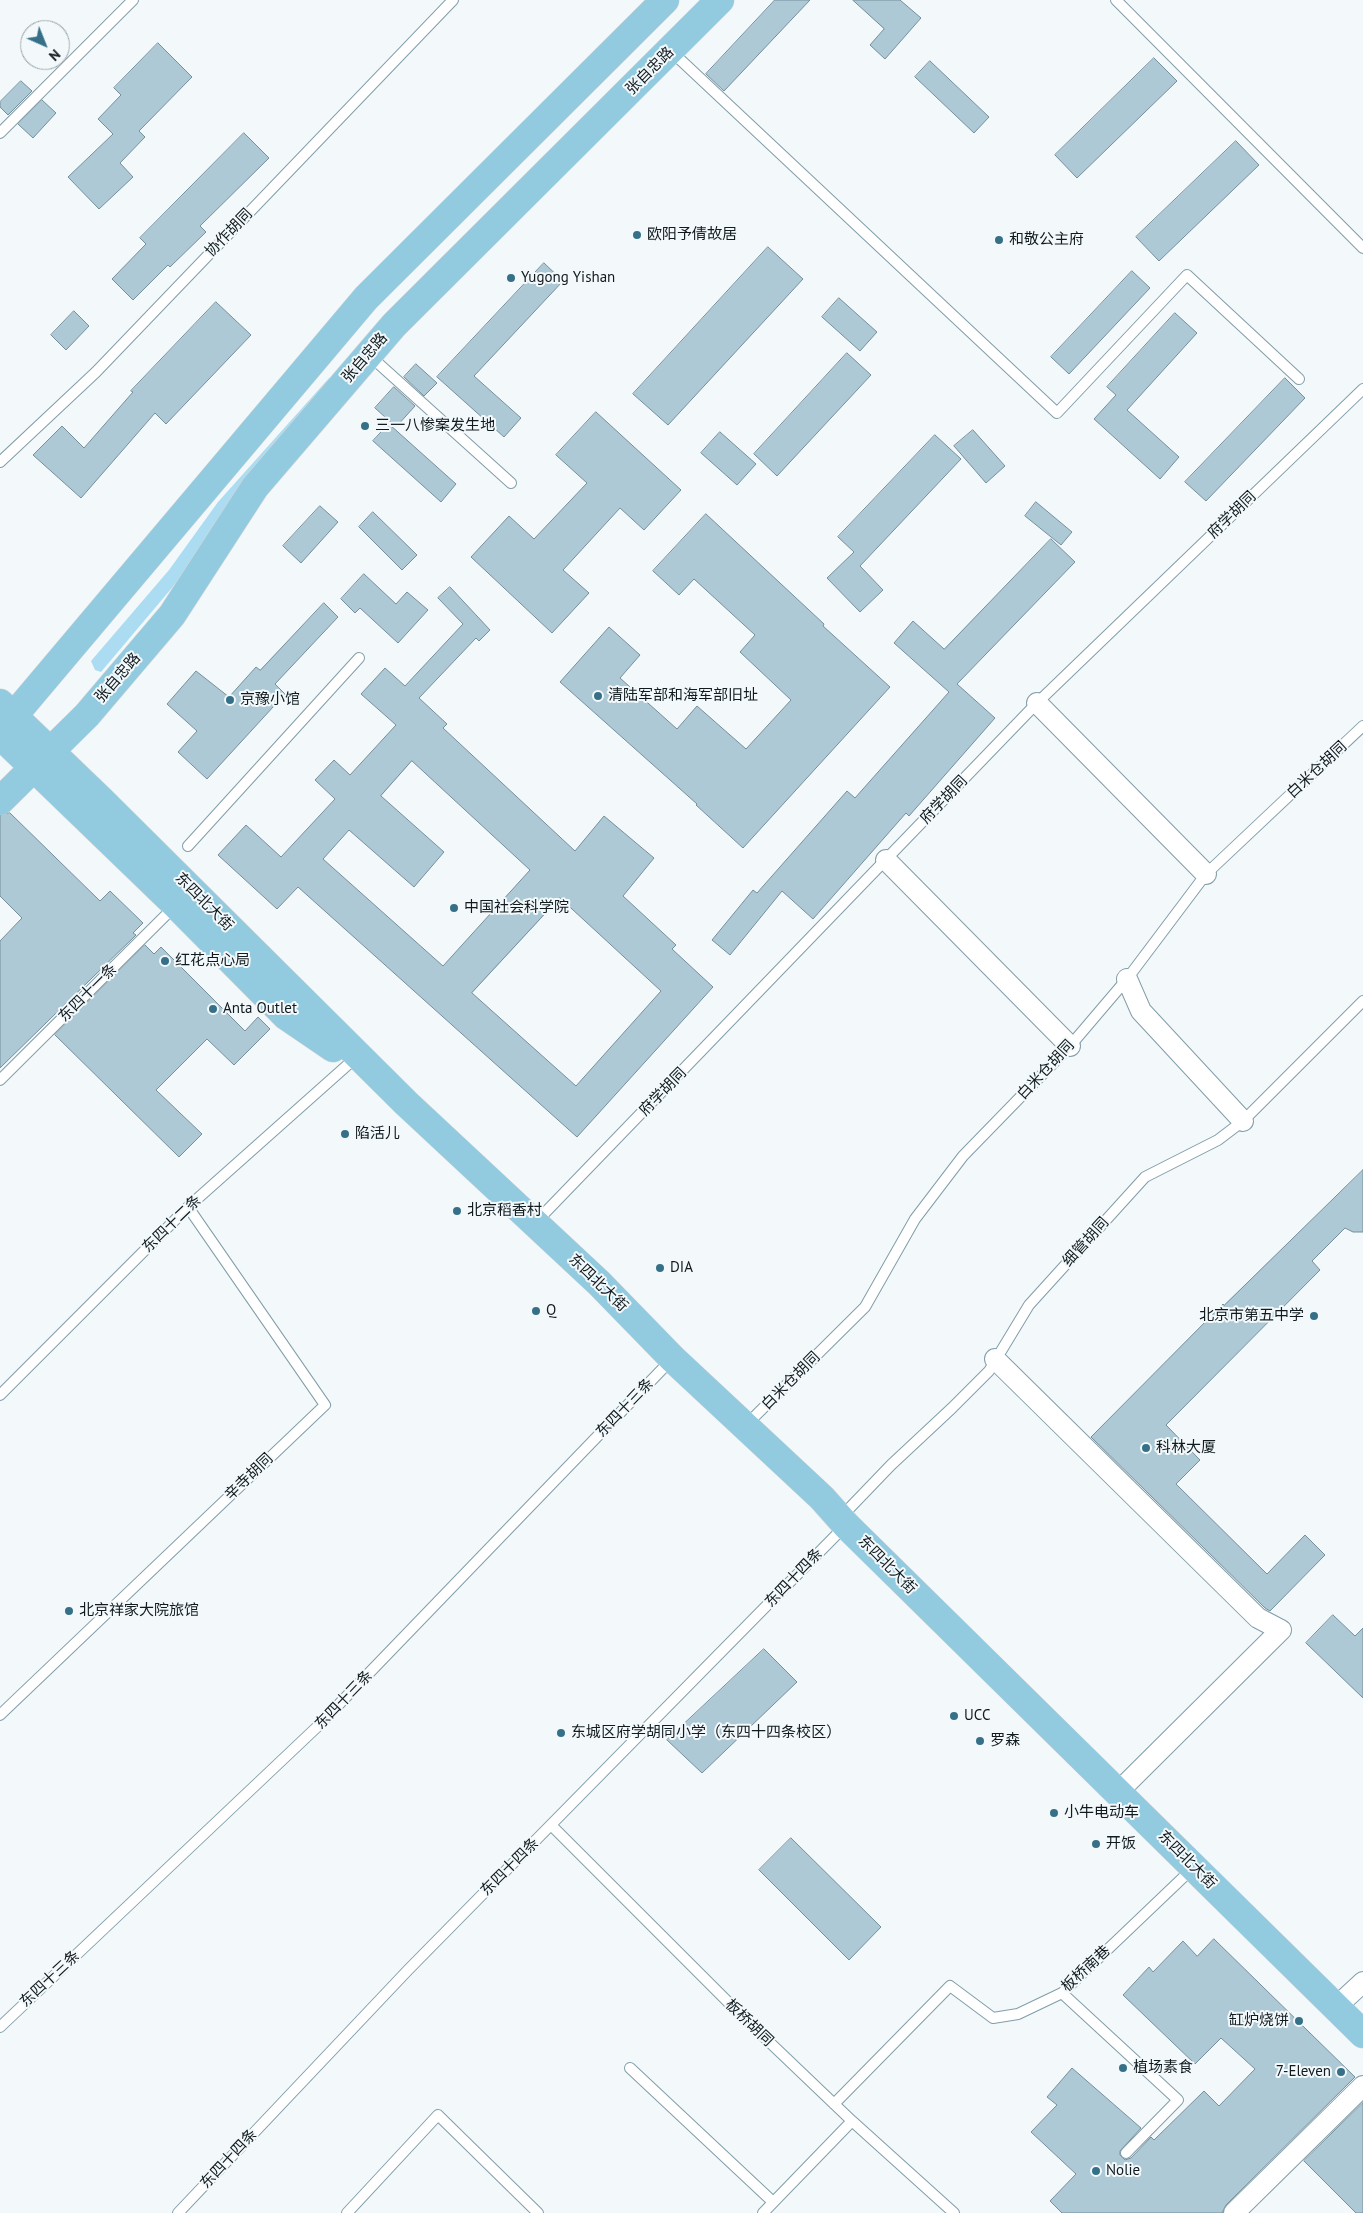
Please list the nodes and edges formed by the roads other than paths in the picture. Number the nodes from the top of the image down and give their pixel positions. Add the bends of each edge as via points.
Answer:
1 (133, 0) edge
2 (454, 0) edge
3 (665, 0) edge
4 (720, 0) edge
5 (1116, 0) edge
6 (671, 51) junction
7 (0, 134) edge
8 (1363, 248) edge
9 (368, 354) junction
10 (1299, 379) dead end
11 (1363, 388) edge
12 (0, 462) edge
13 (511, 483) dead end
14 (358, 658) dead end
15 (1037, 703) junction
16 (4, 722) edge
17 (1363, 726) edge
18 (42, 759) junction
19 (0, 801) edge
20 (188, 846) dead end
21 (886, 860) junction
22 (1206, 874) junction
23 (176, 905) junction
24 (1127, 979) junction
25 (1363, 1001) edge
26 (1070, 1046) junction
27 (352, 1062) junction
28 (0, 1080) edge
29 (406, 1103) junction
30 (1243, 1121) junction
31 (188, 1207) junction
32 (536, 1223) junction
33 (673, 1358) junction
34 (995, 1359) junction
35 (0, 1394) edge
36 (746, 1426) junction
37 (843, 1521) junction
38 (0, 1715) edge
39 (1118, 1792) junction
40 (552, 1826) junction
41 (1194, 1867) junction
42 (1363, 1982) edge
43 (1062, 1993) junction
44 (1336, 2007) junction
45 (0, 2027) edge
46 (1363, 2034) edge
47 (630, 2068) dead end
48 (1363, 2086) edge
49 (834, 2104) junction
50 (852, 2121) junction
51 (1126, 2153) dead end
52 (773, 2202) junction
53 (178, 2213) edge
54 (347, 2213) edge
55 (538, 2213) edge
56 (763, 2213) edge
57 (954, 2213) edge
58 (1234, 2213) edge

1 - 7 lane
2 - 12 lane, 协作胡同 via 96,372
3 - 16 main road via 366,298
4 - 6 main road, 张自忠路
5 - 8 lane
6 - 9 main road, 张自忠路
6 - 10 lane via 1057,413 1187,276
9 - 13 lane
9 - 18 main road, 张自忠路 via 255,487 172,615 87,715
11 - 15 lane, 府学胡同
14 - 20 lane
15 - 21 lane, 府学胡同
15 - 22 street
16 - 18 main road, 东四北大街
17 - 22 lane, 白米仓胡同
18 - 19 main road, 张自忠路
18 - 23 main road, 东四北大街
18 - 29 main road, 东四北大街
21 - 26 street
21 - 32 lane, 府学胡同
22 - 24 lane, 白米仓胡同
23 - 27 main road, 东四北大街 via 286,1016
23 - 28 lane, 东四十一条
24 - 26 lane, 白米仓胡同
24 - 30 street via 1141,1011
25 - 30 lane, 细管胡同
26 - 36 lane, 白米仓胡同 via 963,1156 915,1219 864,1307
27 - 29 main road, 东四北大街
27 - 31 lane, 东四十二条
29 - 32 main road, 东四北大街
30 - 34 lane, 细管胡同 via 1218,1140 1145,1177 1029,1305
31 - 35 lane, 东四十二条
31 - 38 lane, 辛寺胡同 via 325,1405
32 - 33 main road, 东四北大街
33 - 36 main road, 东四北大街
33 - 45 lane, 东四十三条 via 318,1727
34 - 37 lane, 细管胡同 via 989,1370 890,1464
34 - 39 street via 1258,1618 1282,1630
36 - 37 main road, 东四北大街
37 - 39 main road, 东四北大街
37 - 40 lane, 东四十四条
39 - 41 main road, 东四北大街
40 - 49 lane, 板桥胡同
40 - 53 lane, 东四十四条 via 408,1970
41 - 43 lane, 板桥南巷
41 - 44 main road, 东四北大街
42 - 44 street
43 - 49 lane, 板桥南巷 via 1018,2014 994,2018 950,1986
43 - 51 lane via 1178,2100
44 - 46 main road, 东四北大街
47 - 52 lane
48 - 58 street
49 - 50 lane, 板桥胡同
50 - 52 lane
50 - 57 lane, 板桥胡同
52 - 56 lane
54 - 55 lane via 438,2115

